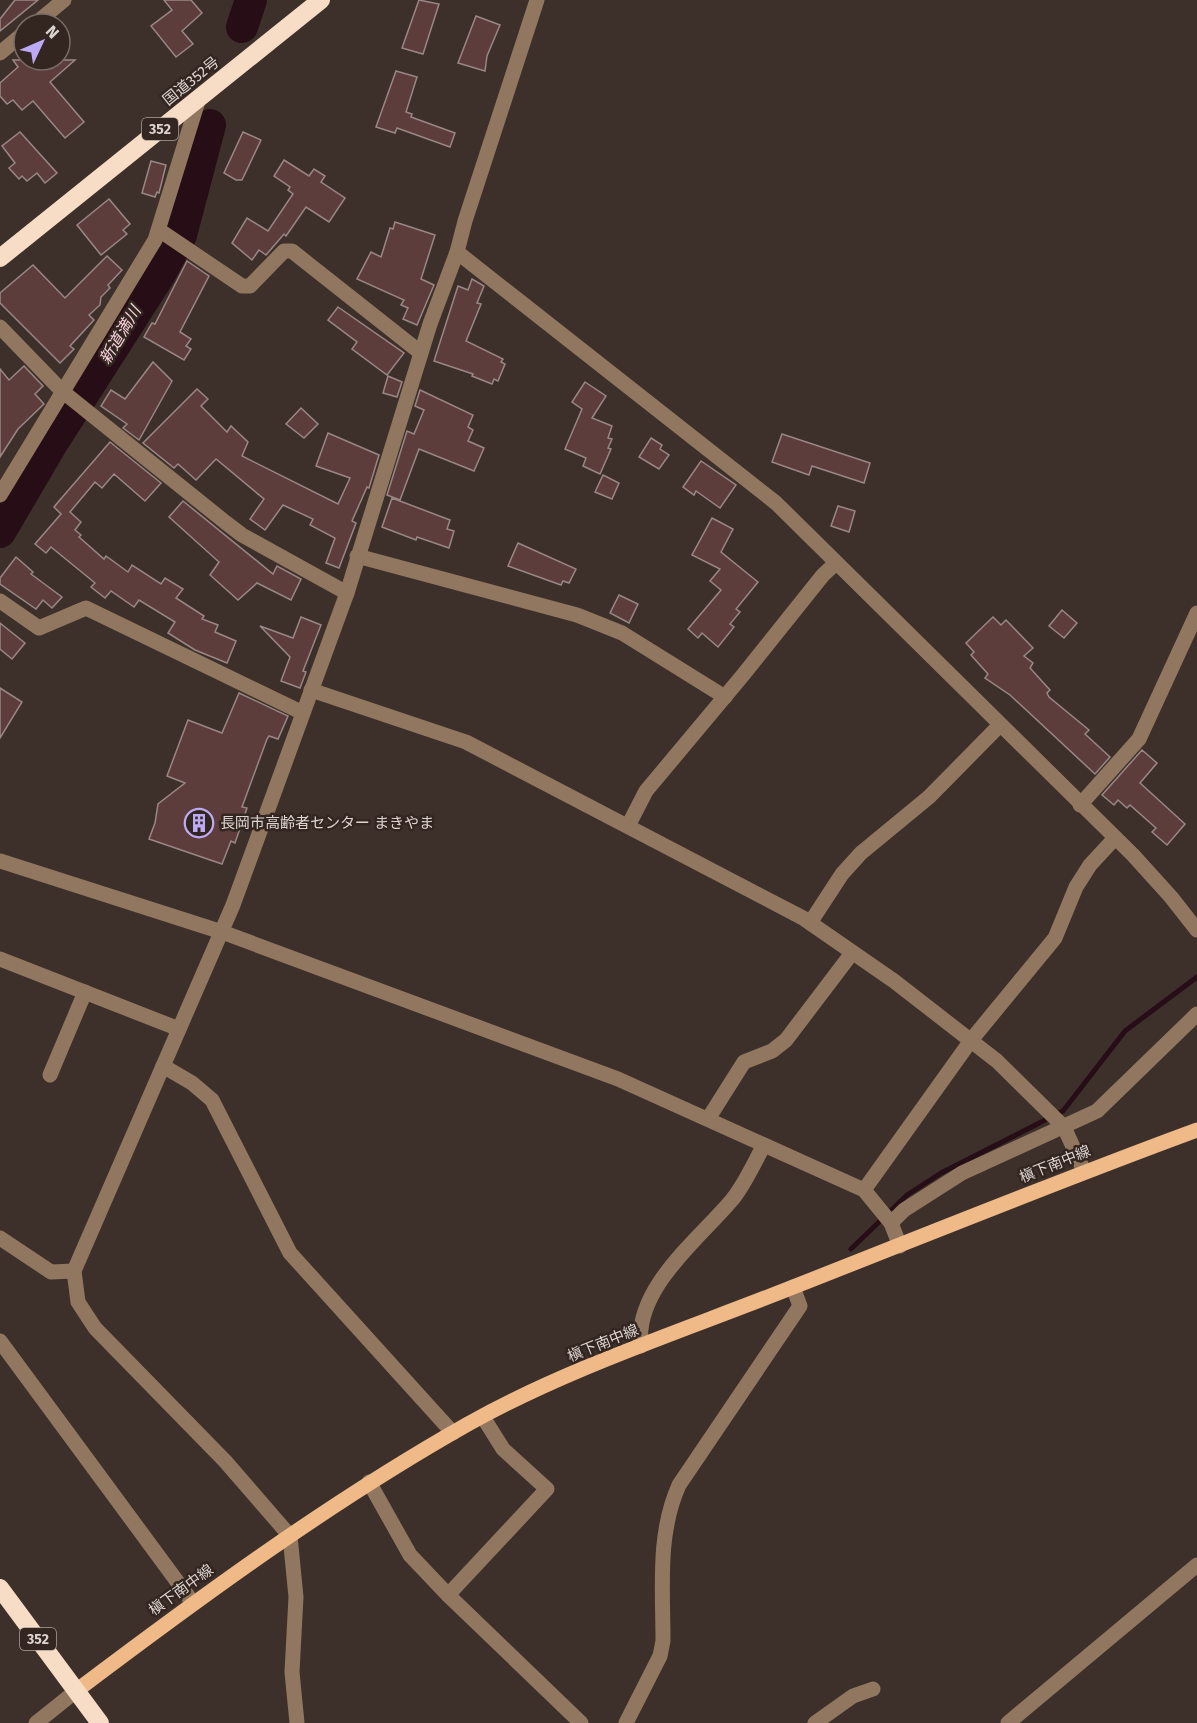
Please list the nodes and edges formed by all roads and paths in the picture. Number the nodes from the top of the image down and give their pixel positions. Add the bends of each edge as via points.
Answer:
1 (64, 0) edge
2 (321, 0) edge
3 (537, 0) edge
4 (50, 12) edge
5 (199, 98) junction
6 (159, 230) junction
7 (457, 252) junction
8 (0, 258) edge
9 (0, 327) edge
10 (421, 353) junction
11 (66, 394) junction
12 (0, 495) edge
13 (357, 556) junction
14 (836, 563) junction
15 (346, 593) junction
16 (0, 601) edge
17 (1197, 613) edge
18 (311, 690) junction
19 (725, 697) junction
20 (303, 713) junction
21 (999, 726) junction
22 (1080, 805) junction
23 (628, 826) junction
24 (1115, 838) junction
25 (0, 861) edge
26 (810, 923) junction
27 (1197, 930) edge
28 (222, 932) junction
29 (852, 953) junction
30 (0, 959) edge
31 (85, 992) junction
32 (1197, 1014) edge
33 (179, 1029) junction
34 (972, 1039) junction
35 (163, 1066) junction
36 (50, 1075) dead end
37 (708, 1119) junction
38 (1064, 1127) junction
39 (1197, 1130) edge
40 (764, 1145) junction
41 (1084, 1171) junction
42 (864, 1190) junction
43 (891, 1223) junction
44 (0, 1238) edge
45 (900, 1246) junction
46 (74, 1271) junction
47 (793, 1287) junction
48 (0, 1341) edge
49 (642, 1346) junction
50 (483, 1417) junction
51 (453, 1434) junction
52 (369, 1482) junction
53 (290, 1536) junction
54 (1197, 1565) edge
55 (0, 1588) edge
56 (448, 1595) junction
57 (193, 1603) junction
58 (873, 1689) dead end
59 (76, 1691) junction
60 (36, 1723) edge
61 (100, 1723) edge
62 (297, 1723) edge
63 (581, 1723) edge
64 (626, 1723) edge
65 (815, 1723) edge
66 (1008, 1723) edge

1 - 4 street
2 - 5 highway, 国道352号 / 352
3 - 7 street
5 - 6 street
5 - 8 highway, 国道352号 / 352
6 - 10 street via 242,286 250,286 284,251 292,250
6 - 11 street
7 - 10 street
7 - 14 street via 776,502
9 - 11 street
10 - 13 street
11 - 12 street
11 - 15 street via 242,535
13 - 15 street
13 - 19 street via 577,615 622,633
14 - 19 street
14 - 21 street
15 - 18 street
16 - 20 street via 39,628 86,608
17 - 22 street via 1139,739
18 - 20 street
18 - 23 street via 466,742
19 - 23 street via 646,791
20 - 28 street
21 - 22 street
21 - 26 street via 929,797 861,853
22 - 24 street
23 - 26 street
24 - 27 street
24 - 34 street via 1076,887 1055,938
25 - 28 street
26 - 29 street
28 - 33 street
28 - 37 street via 607,1075
29 - 34 street
29 - 37 street via 786,1040 772,1051 744,1062
30 - 31 street
31 - 33 street
31 - 36 street
32 - 38 street via 1107,1103
33 - 35 street
34 - 38 street
34 - 42 street
35 - 46 street
35 - 51 street via 212,1100 290,1252
37 - 40 street
38 - 41 street
38 - 43 street via 962,1173 904,1210
39 - 41 main road, 槇下南中線
40 - 42 street
40 - 49 street via 733,1200 683,1250 644,1311 639,1331
41 - 45 main road, 槇下南中線
42 - 43 street
43 - 45 street
44 - 46 street via 51,1272
45 - 47 main road, 槇下南中線
46 - 53 street via 78,1302 95,1328 225,1461
47 - 49 main road, 槇下南中線
47 - 64 street via 800,1306 670,1504 664,1529 660,1656
48 - 57 street
49 - 50 main road, 槇下南中線
50 - 51 main road, 槇下南中線
50 - 56 street via 503,1449 547,1489
51 - 52 main road, 槇下南中線
52 - 53 main road, 槇下南中線
52 - 56 street via 410,1555
53 - 57 main road, 槇下南中線
53 - 62 street via 296,1597 292,1672
54 - 66 street
55 - 59 highway, 352
56 - 63 street
57 - 59 main road, 槇下南中線
58 - 65 street via 853,1696
59 - 60 street
59 - 61 highway, 352

